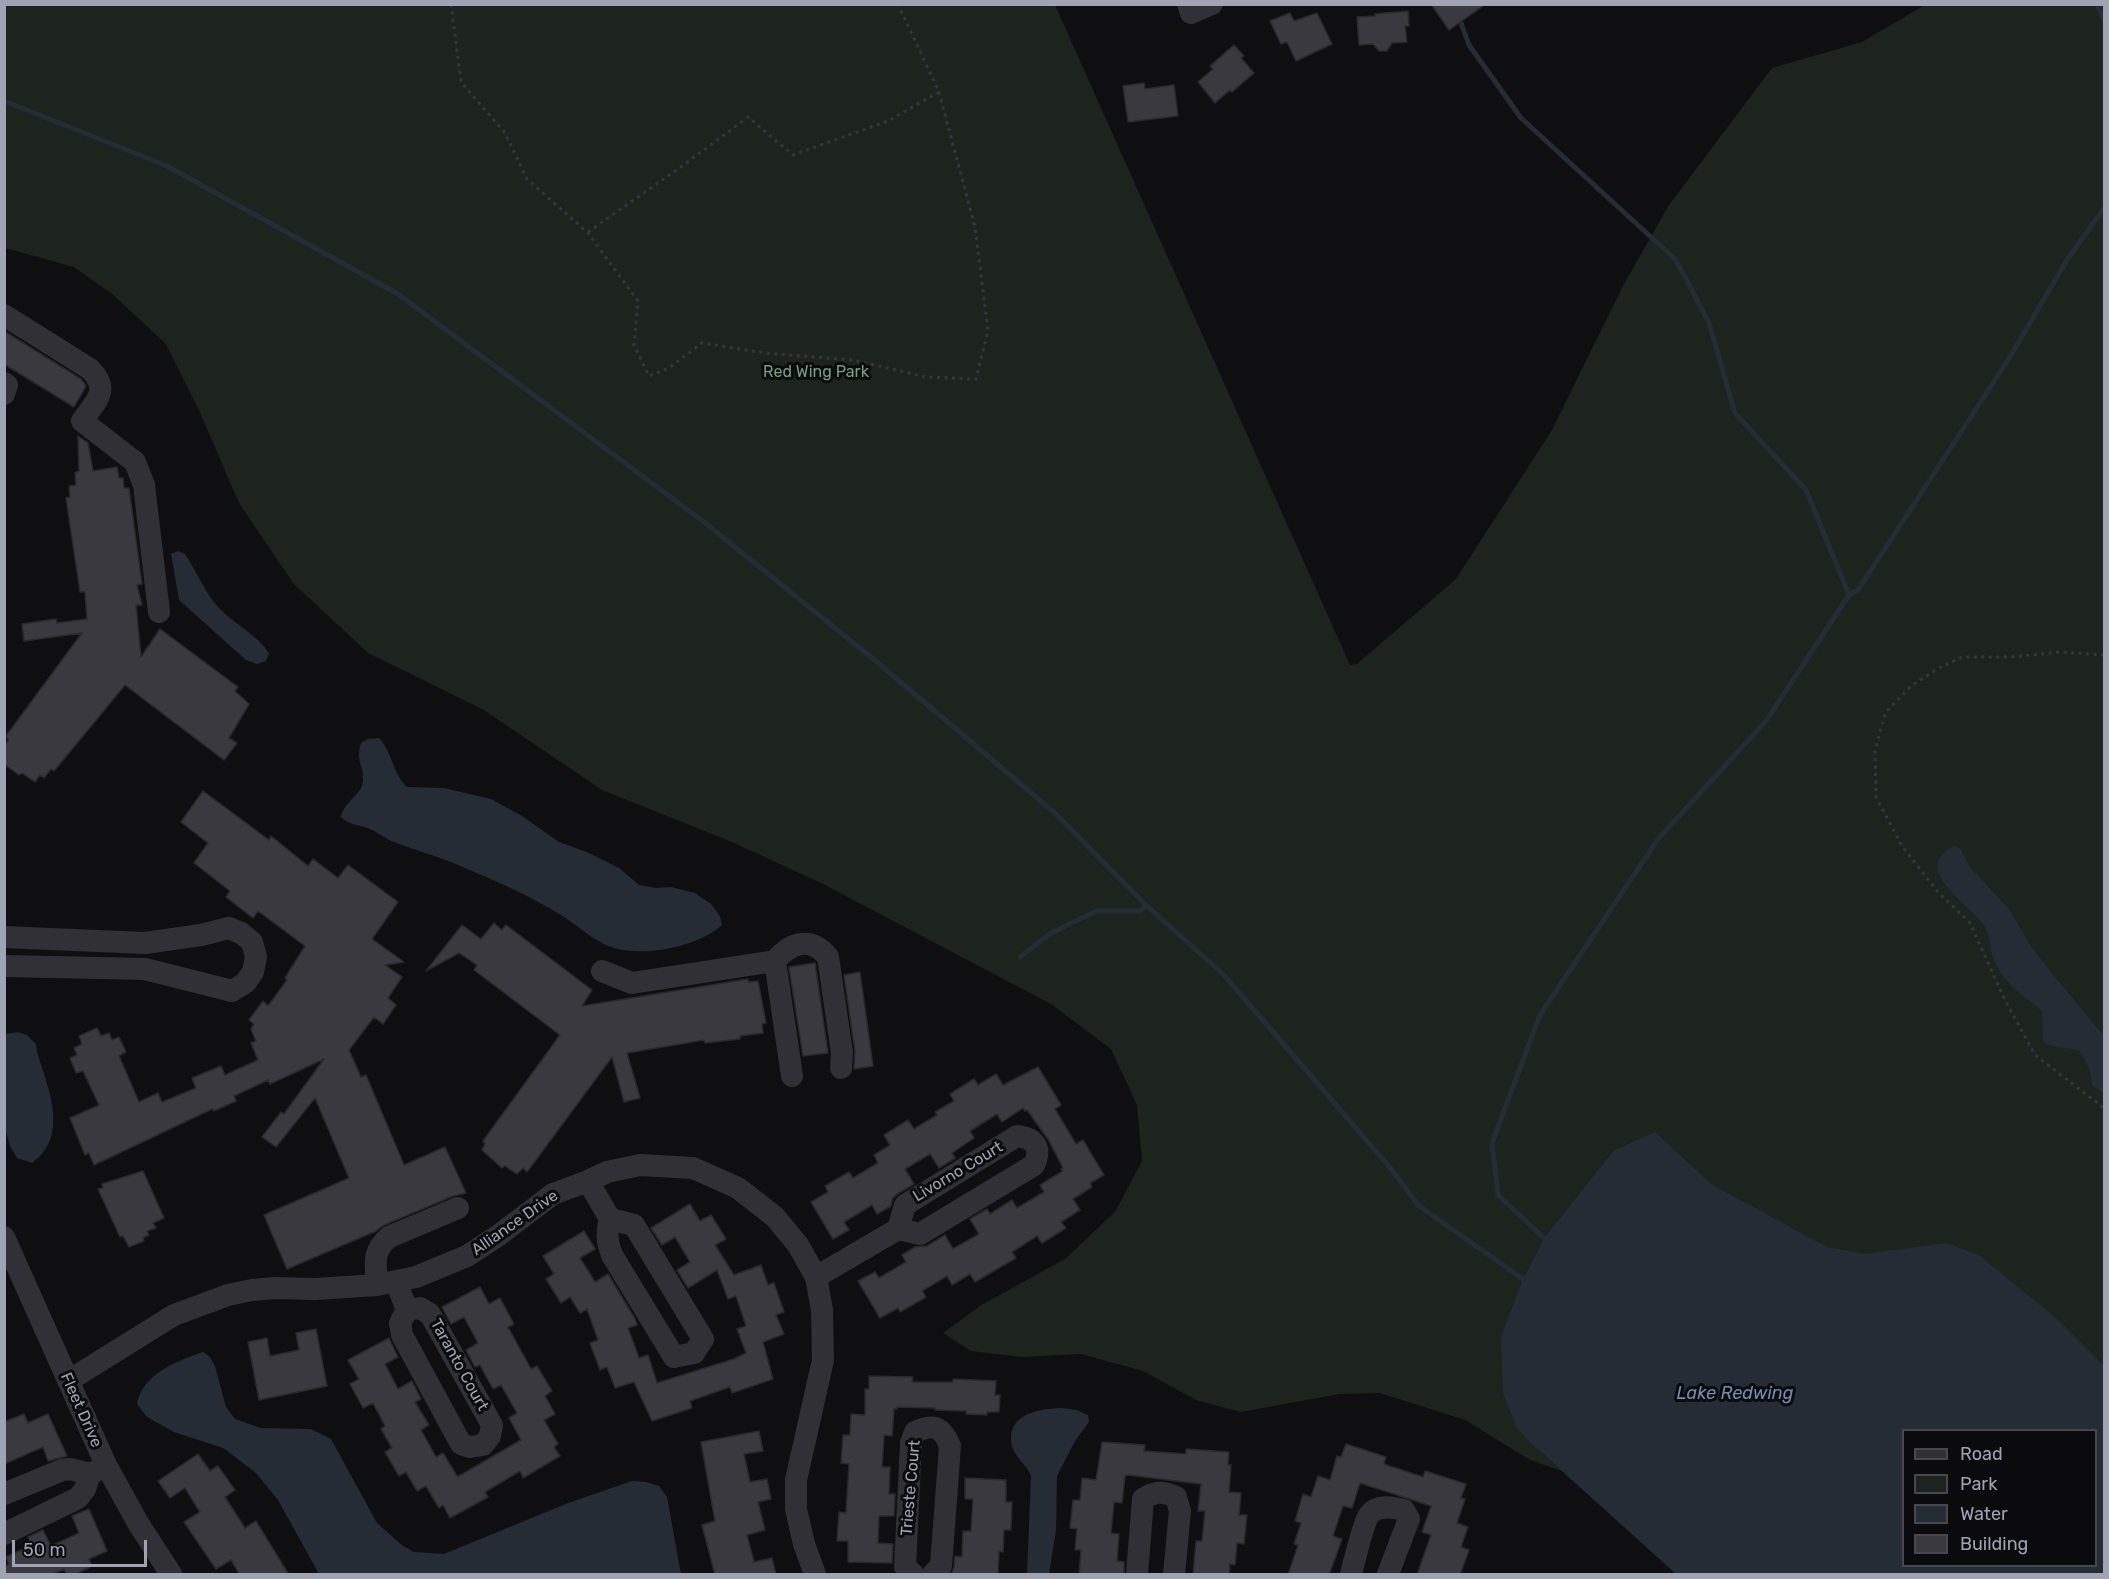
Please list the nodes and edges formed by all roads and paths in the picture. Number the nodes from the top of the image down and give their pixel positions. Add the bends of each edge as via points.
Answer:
1 (451, 4) edge
2 (898, 4) edge
3 (1212, 4) edge
4 (1190, 9) edge
5 (939, 92) junction
6 (588, 233) junction
7 (4, 315) edge
8 (159, 612) dead end
9 (2104, 655) edge
10 (4, 937) edge
11 (775, 961) junction
12 (4, 966) edge
13 (602, 971) dead end
14 (841, 1068) dead end
15 (792, 1076) dead end
16 (2104, 1108) edge
17 (588, 1181) junction
18 (458, 1208) dead end
19 (610, 1219) junction
20 (898, 1229) junction
21 (4, 1237) edge
22 (11, 1270) edge
23 (816, 1277) junction
24 (386, 1284) junction
25 (407, 1310) junction
26 (68, 1380) junction
27 (98, 1470) junction
28 (4, 1494) edge
29 (4, 1534) edge
30 (171, 1575) edge
31 (815, 1575) edge
32 (913, 1575) edge
33 (933, 1575) edge
34 (1137, 1575) edge
35 (1174, 1575) edge
36 (1351, 1575) edge
37 (1388, 1575) edge

1 - 6 path via 461,82 505,133 526,179
2 - 5 path
3 - 4 street
5 - 6 path via 888,121 793,155 748,117
5 - 6 path via 975,226 988,331 976,379 926,377 853,360 702,343 669,368 649,376 634,345 638,301
7 - 8 street via 90,369 98,378 100,395 82,421 135,462 144,485
9 - 16 path via 2061,652 1962,657 1911,686 1885,713 1875,751 1876,797 1902,846 1936,891 1971,923 2004,998 2035,1055
10 - 12 street via 145,943 229,928 252,942 256,957 253,972 232,991 145,969
11 - 13 street via 632,983
11 - 14 street via 783,951 798,944 812,944 828,957
11 - 15 street
17 - 19 street
17 - 23 street, Alliance Drive via 607,1172 640,1165 693,1168 718,1178 738,1188 775,1217 798,1245
17 - 24 street, Alliance Drive via 553,1194 467,1256
18 - 24 street, Taranto Court via 380,1245 376,1253
19 - 19 street via 607,1230 612,1255 674,1357 694,1353 703,1339 634,1225
20 - 20 street, Livorno Court via 920,1234 1034,1165 1039,1156 1035,1144 1029,1137 1017,1136 905,1204
20 - 23 street
21 - 22 street, Fleet Drive
22 - 26 street, Fleet Drive
23 - 31 street, Alliance Drive via 822,1310 823,1360 796,1480 796,1509
24 - 25 street, Taranto Court
24 - 26 street, Alliance Drive via 275,1288 228,1295 174,1315
25 - 25 street, Taranto Court via 400,1323 402,1335 461,1444 483,1445 492,1425 430,1314 420,1308
26 - 27 street, Fleet Drive
27 - 28 street via 62,1470
27 - 29 street via 78,1498
27 - 30 street, Fleet Drive
32 - 33 street, Trieste Court via 905,1567 911,1443 915,1432 935,1427 944,1432 950,1446 941,1566
34 - 35 street via 1143,1499 1165,1492 1176,1497 1180,1511
36 - 37 street via 1369,1515 1378,1508 1393,1507 1404,1510 1409,1519

